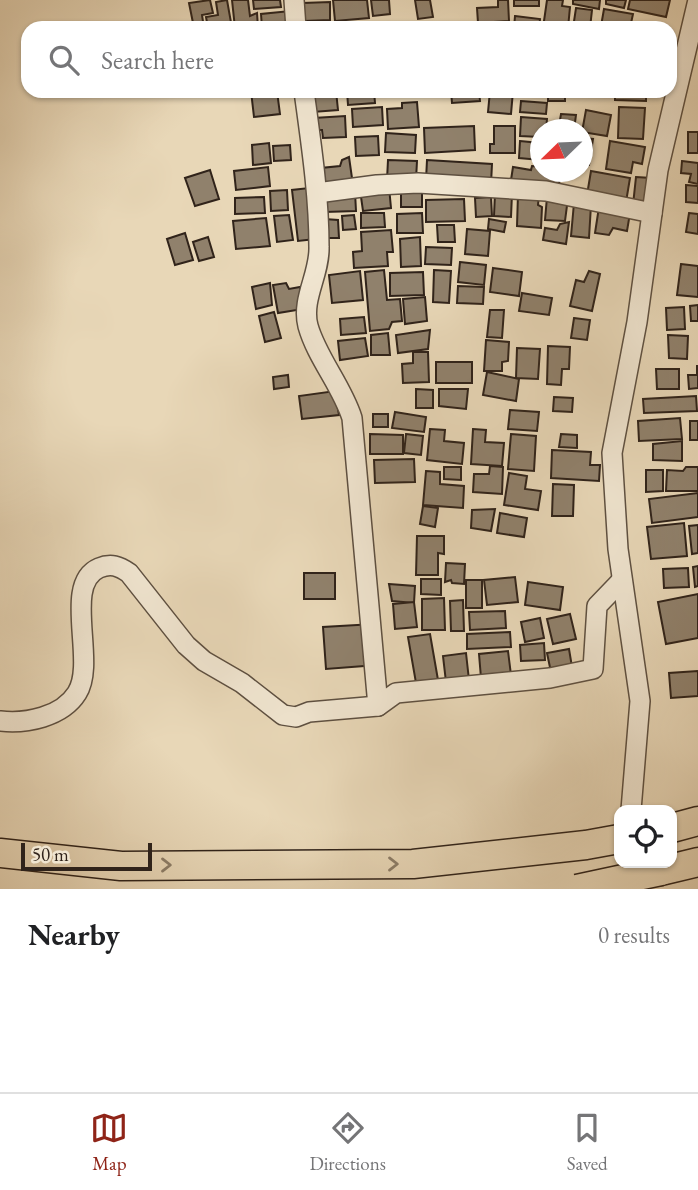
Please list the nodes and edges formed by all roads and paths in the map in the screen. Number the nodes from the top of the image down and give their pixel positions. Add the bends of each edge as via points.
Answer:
1 (294, 0) edge
2 (698, 0) edge
3 (296, 21) edge
4 (677, 92) edge
5 (305, 98) edge
6 (676, 98) edge
7 (317, 193) junction
8 (652, 212) junction
9 (622, 580) junction
10 (378, 706) junction
11 (0, 721) edge
12 (631, 805) edge
13 (698, 821) edge
14 (677, 827) edge
15 (614, 840) edge
16 (0, 853) edge
17 (698, 862) edge
18 (626, 868) edge
19 (577, 889) edge
20 (624, 889) edge

1 - 3 street
2 - 4 street
5 - 7 street
6 - 8 street
7 - 8 street via 418,183 534,190
7 - 10 street via 319,251 306,308 313,338 352,418
8 - 9 street via 612,453
9 - 10 street via 597,606 593,669 550,678 396,692
9 - 12 street via 640,701
10 - 11 street via 283,715 186,645 129,573 119,565 104,565 85,579 82,593 83,668 77,694 52,713 33,720
13 - 14 highway
16 -> 15 highway via 121,866 400,864
17 - 19 highway, bridge
18 - 20 street

